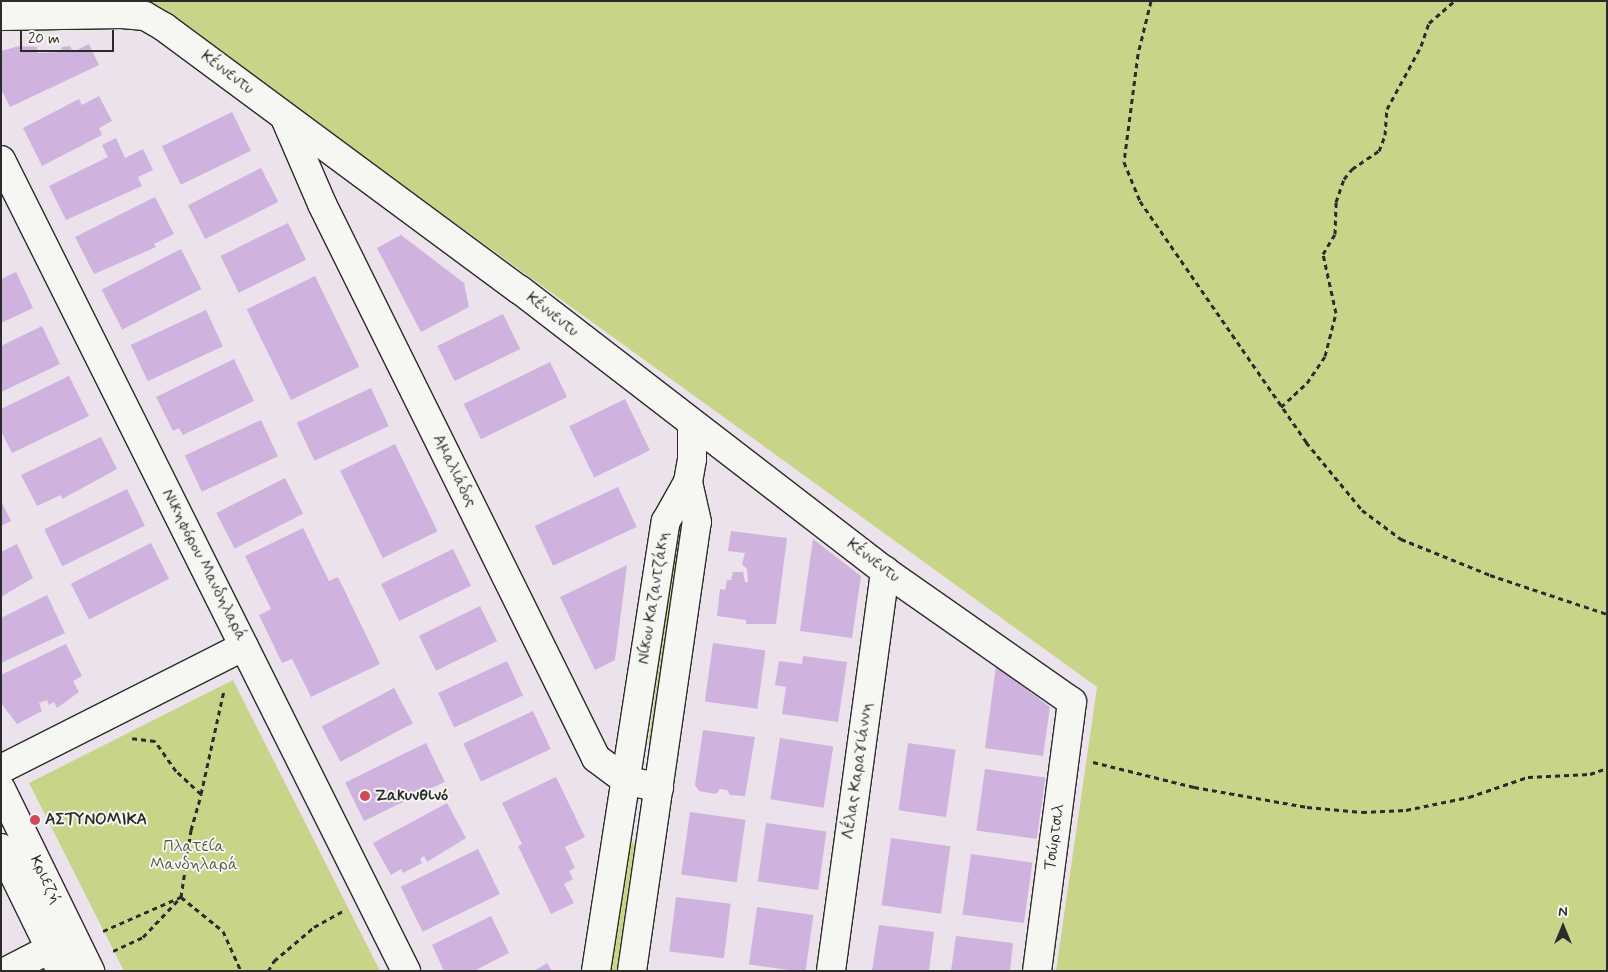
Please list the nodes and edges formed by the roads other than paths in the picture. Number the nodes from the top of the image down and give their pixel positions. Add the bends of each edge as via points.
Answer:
1 (1, 16) edge
2 (284, 117) junction
3 (1, 160) edge
4 (692, 425) junction
5 (688, 482) junction
6 (885, 571) junction
7 (244, 646) junction
8 (1072, 702) joint
9 (1, 769) edge
10 (625, 780) junction
11 (660, 788) junction
12 (1, 790) edge
13 (1, 848) edge
14 (70, 948) edge
15 (97, 963) edge
16 (7, 971) edge
17 (406, 971) edge
18 (596, 971) edge
19 (632, 971) edge
20 (831, 971) edge
21 (1037, 971) edge

1 - 2 street, Κέννεντυ via 145,16
2 - 4 street, Κέννεντυ via 520,290
2 - 10 street, Αμαλιάδος via 322,204 596,758
3 - 7 street, Νικηφόρου Μανδηλαρά
4 - 5 street
4 - 6 street, Κέννεντυ
5 - 10 street, Νίκου Καζαντζάκη via 666,521
5 - 11 street, Νίκου Καζαντζάκη via 697,522
6 - 8 street, Κέννεντυ
6 - 20 street, Λέλας Καραγιάννη
7 - 9 street
7 - 17 street, Νικηφόρου Μανδηλαρά
8 - 21 street, Τσώρτσιλ
10 - 11 street, Αμαλιάδος
10 - 18 street, Νίκου Καζαντζάκη
11 - 19 street, Νίκου Καζαντζάκη
12 - 14 street, Κριεζή
13 - 14 street, Κριεζή
14 - 15 street, Κριεζή
14 - 16 street

